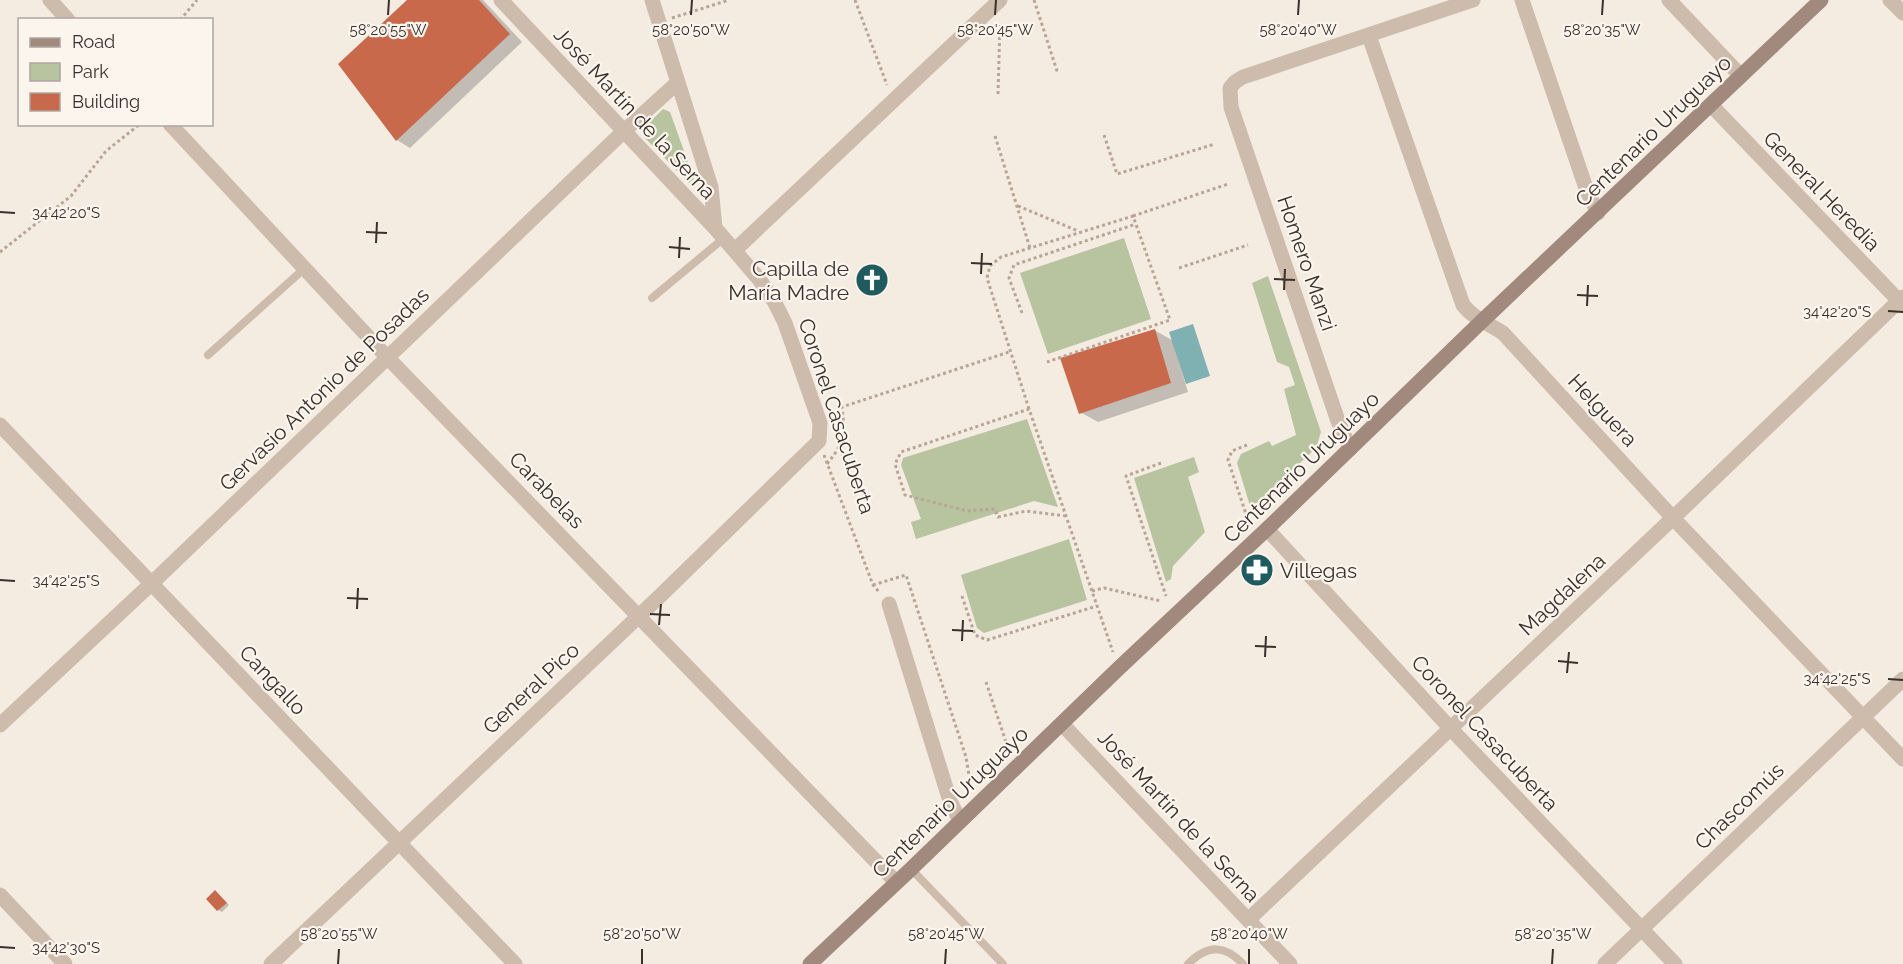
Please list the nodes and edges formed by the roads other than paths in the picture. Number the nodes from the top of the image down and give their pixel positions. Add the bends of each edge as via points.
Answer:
1 (50, 0) edge
2 (501, 0) edge
3 (652, 0) edge
4 (1000, 0) edge
5 (1473, 0) edge
6 (1522, 0) edge
7 (1669, 0) edge
8 (1821, 0) edge
9 (1890, 0) edge
10 (1903, 13) edge
11 (66, 18) edge
12 (1369, 36) junction
13 (1741, 76) junction
14 (677, 83) junction
15 (1710, 105) junction
16 (172, 126) edge
17 (623, 132) junction
18 (1598, 213) junction
19 (719, 233) junction
20 (735, 250) junction
21 (305, 268) junction
22 (652, 298) dead end
23 (1902, 301) edge
24 (1481, 322) junction
25 (208, 355) dead end
26 (387, 357) junction
27 (0, 425) edge
28 (819, 441) joint
29 (1350, 449) junction
30 (1673, 518) junction
31 (1267, 529) junction
32 (152, 583) junction
33 (889, 604) road end
34 (639, 615) junction
35 (1903, 679) edge
36 (1863, 717) junction
37 (1062, 724) junction
38 (0, 725) edge
39 (1451, 729) junction
40 (1903, 759) edge
41 (960, 821) junction
42 (398, 842) junction
43 (911, 869) junction
44 (896, 882) junction
45 (0, 895) edge
46 (1248, 920) junction
47 (1642, 928) junction
48 (65, 964) edge
49 (271, 964) edge
50 (515, 964) edge
51 (810, 964) edge
52 (1004, 964) edge
53 (1188, 964) edge
54 (1244, 964) edge
55 (1290, 964) edge
56 (1605, 964) edge
57 (1675, 964) edge

1 - 11 street
2 - 17 street, José Martín de la Serna
3 - 14 street
4 - 20 street
5 - 12 street
6 - 18 street
7 - 13 street
8 - 13 main road, Centenario Uruguayo
9 - 10 street
12 - 24 street, Helguera via 1463,304
12 - 29 street, Homero Manzi via 1243,77 1230,88 1231,107
13 - 15 main road, Centenario Uruguayo
14 - 17 street, Gervasio Antonio de Posadas
14 - 19 street via 711,187
15 - 18 main road, Centenario Uruguayo
15 - 23 street, General Heredia
16 - 21 street, Carabelas
17 - 19 street, José Martín de la Serna
17 - 26 street, Gervasio Antonio de Posadas
18 - 24 main road, Centenario Uruguayo
19 - 20 street, Coronel Casacuberta
19 - 22 lane
20 - 28 street, Coronel Casacuberta via 769,292 785,323 820,423
21 - 25 lane
21 - 26 street, Carabelas
23 - 30 street, Magdalena
24 - 29 main road, Centenario Uruguayo
24 - 30 street, Helguera via 1503,333
26 - 32 street, Gervasio Antonio de Posadas
26 - 34 street, Carabelas
27 - 32 street, Cangallo
28 - 34 street, General Pico
29 - 31 main road, Centenario Uruguayo
30 - 36 street, Helguera
30 - 39 street, Magdalena
31 - 37 main road, Centenario Uruguayo
31 - 39 street, Coronel Casacuberta
32 - 38 street, Gervasio Antonio de Posadas
32 - 42 street, Cangallo
33 - 41 street via 950,801
34 - 42 street, General Pico
34 - 44 street, Carabelas
35 - 36 street, Chascomús
36 - 40 street, Helguera
36 - 47 street, Chascomús
37 - 41 main road, Centenario Uruguayo
37 - 46 street, José Martín de la Serna
39 - 46 street, Magdalena
39 - 47 street, Coronel Casacuberta
41 - 43 main road, Centenario Uruguayo
42 - 49 street, General Pico
42 - 50 street, Cangallo
43 - 44 main road, Centenario Uruguayo
43 - 52 lane
44 - 51 main road, Centenario Uruguayo
45 - 48 street
46 - 55 street, José Martín de la Serna
47 - 56 street, Chascomús
47 - 57 street, Coronel Casacuberta
53 - 54 lane via 1213,949 1228,951

